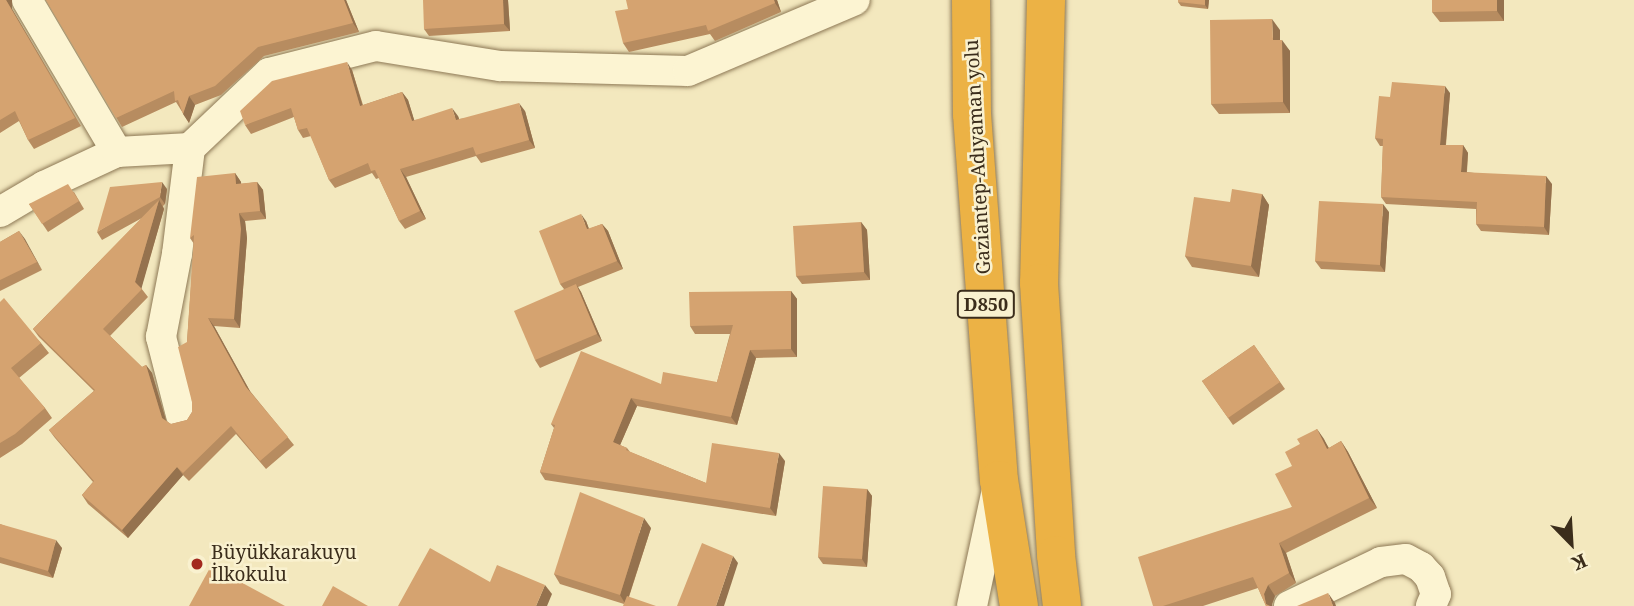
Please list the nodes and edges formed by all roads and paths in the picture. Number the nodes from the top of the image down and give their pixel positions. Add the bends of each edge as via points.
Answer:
1 (27, 0) edge
2 (855, 0) edge
3 (971, 0) edge
4 (1046, 0) edge
5 (190, 148) junction
6 (117, 152) junction
7 (0, 212) edge
8 (181, 415) dead end
9 (999, 480) junction
10 (972, 606) edge
11 (1019, 606) edge
12 (1062, 606) edge
13 (1289, 606) edge
14 (1431, 606) edge

1 - 6 street
2 - 5 street via 688,71 500,66 376,46 269,73
3 - 9 highway, Gaziantep-Adıyaman yolu / D850 via 972,114
4 - 12 highway, D850 via 1039,283
5 - 6 street
5 - 8 street via 161,337
6 - 7 street
9 - 10 street
9 - 11 highway, Gaziantep-Adıyaman yolu / D850
13 - 14 street via 1381,562 1406,559 1430,578 1436,594

